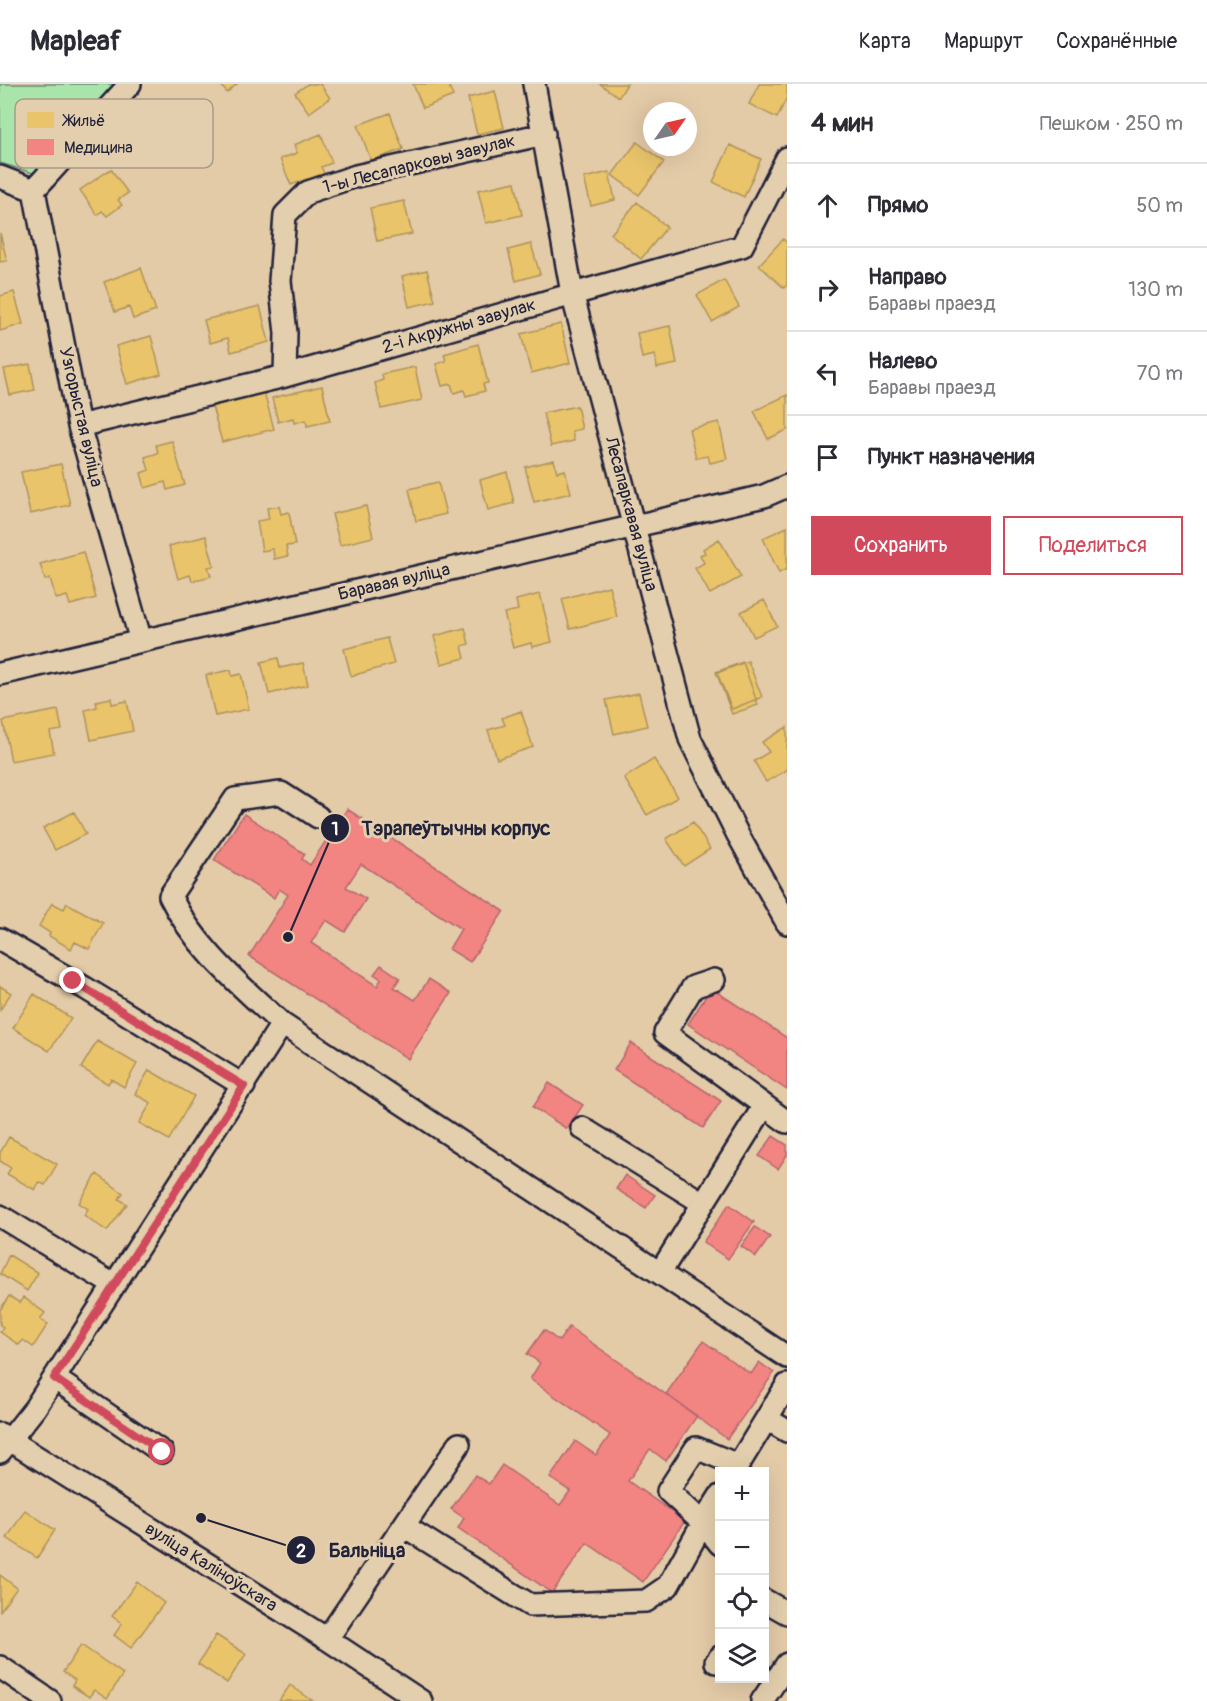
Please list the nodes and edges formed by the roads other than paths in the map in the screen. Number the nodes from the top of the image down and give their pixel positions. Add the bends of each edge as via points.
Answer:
1 (130, 84) edge
2 (534, 84) edge
3 (116, 99) edge
4 (544, 134) junction
5 (787, 158) edge
6 (54, 168) edge
7 (0, 177) edge
8 (34, 190) junction
9 (572, 293) junction
10 (285, 376) junction
11 (79, 426) junction
12 (787, 486) edge
13 (634, 525) junction
14 (141, 641) junction
15 (0, 674) edge
16 (318, 817) dead end
17 (780, 894) edge
18 (787, 922) edge
19 (0, 939) edge
20 (714, 980) dead end
21 (282, 1024) junction
22 (244, 1086) junction
23 (764, 1106) junction
24 (787, 1122) edge
25 (582, 1128) dead end
26 (703, 1203) junction
27 (0, 1216) edge
28 (661, 1271) junction
29 (112, 1284) junction
30 (787, 1357) edge
31 (54, 1378) junction
32 (787, 1385) edge
33 (766, 1419) junction
34 (787, 1431) edge
35 (3, 1442) edge
36 (459, 1444) dead end
37 (162, 1452) dead end
38 (734, 1467) edge
39 (737, 1467) edge
40 (715, 1504) edge
41 (703, 1523) junction
42 (404, 1526) junction
43 (715, 1538) edge
44 (769, 1602) edge
45 (787, 1613) edge
46 (327, 1639) junction
47 (787, 1664) edge
48 (0, 1667) edge
49 (50, 1701) edge
50 (421, 1701) edge
51 (762, 1701) edge

1 - 3 street
2 - 4 street, Лесапаркавая вуліца
4 - 9 street, Лесапаркавая вуліца
4 - 10 street, 1-ы Лесапарковы завулак via 356,176 308,192 285,215 280,281 286,333
5 - 9 street, 2-і Акружны завулак via 742,246
6 - 8 street
7 - 8 street
8 - 11 street, Узгорыстая вуліца
9 - 10 street, 2-і Акружны завулак
9 - 13 street, Лесапаркавая вуліца
10 - 11 street, 2-і Акружны завулак
11 - 14 street, Узгорыстая вуліца
12 - 13 street, Баравая вуліца via 764,496
13 - 14 street, Баравая вуліца
13 - 17 street, Лесапаркавая вуліца via 690,739
14 - 15 street, Баравая вуліца
16 - 21 street via 281,793 235,799 170,896 198,942
17 - 18 street, Лесапаркавая вуліца
19 - 22 street
20 - 23 street via 693,987 665,1032
21 - 22 street
21 - 28 street
22 - 29 street
23 - 24 street
23 - 26 street
25 - 26 street
26 - 28 street
27 - 29 street
28 - 30 street
29 - 31 street
31 - 35 street
31 - 37 street
32 - 33 street
33 - 34 street
33 - 39 street
35 - 46 street, вуліца Каліноўскага
36 - 42 street
38 - 41 street via 696,1448 668,1491
40 - 41 street
41 - 42 street via 668,1586 646,1601 530,1605
41 - 43 street
42 - 46 street
44 - 45 street
46 - 50 street, вуліца Каліноўскага
47 - 51 street
48 - 49 street

